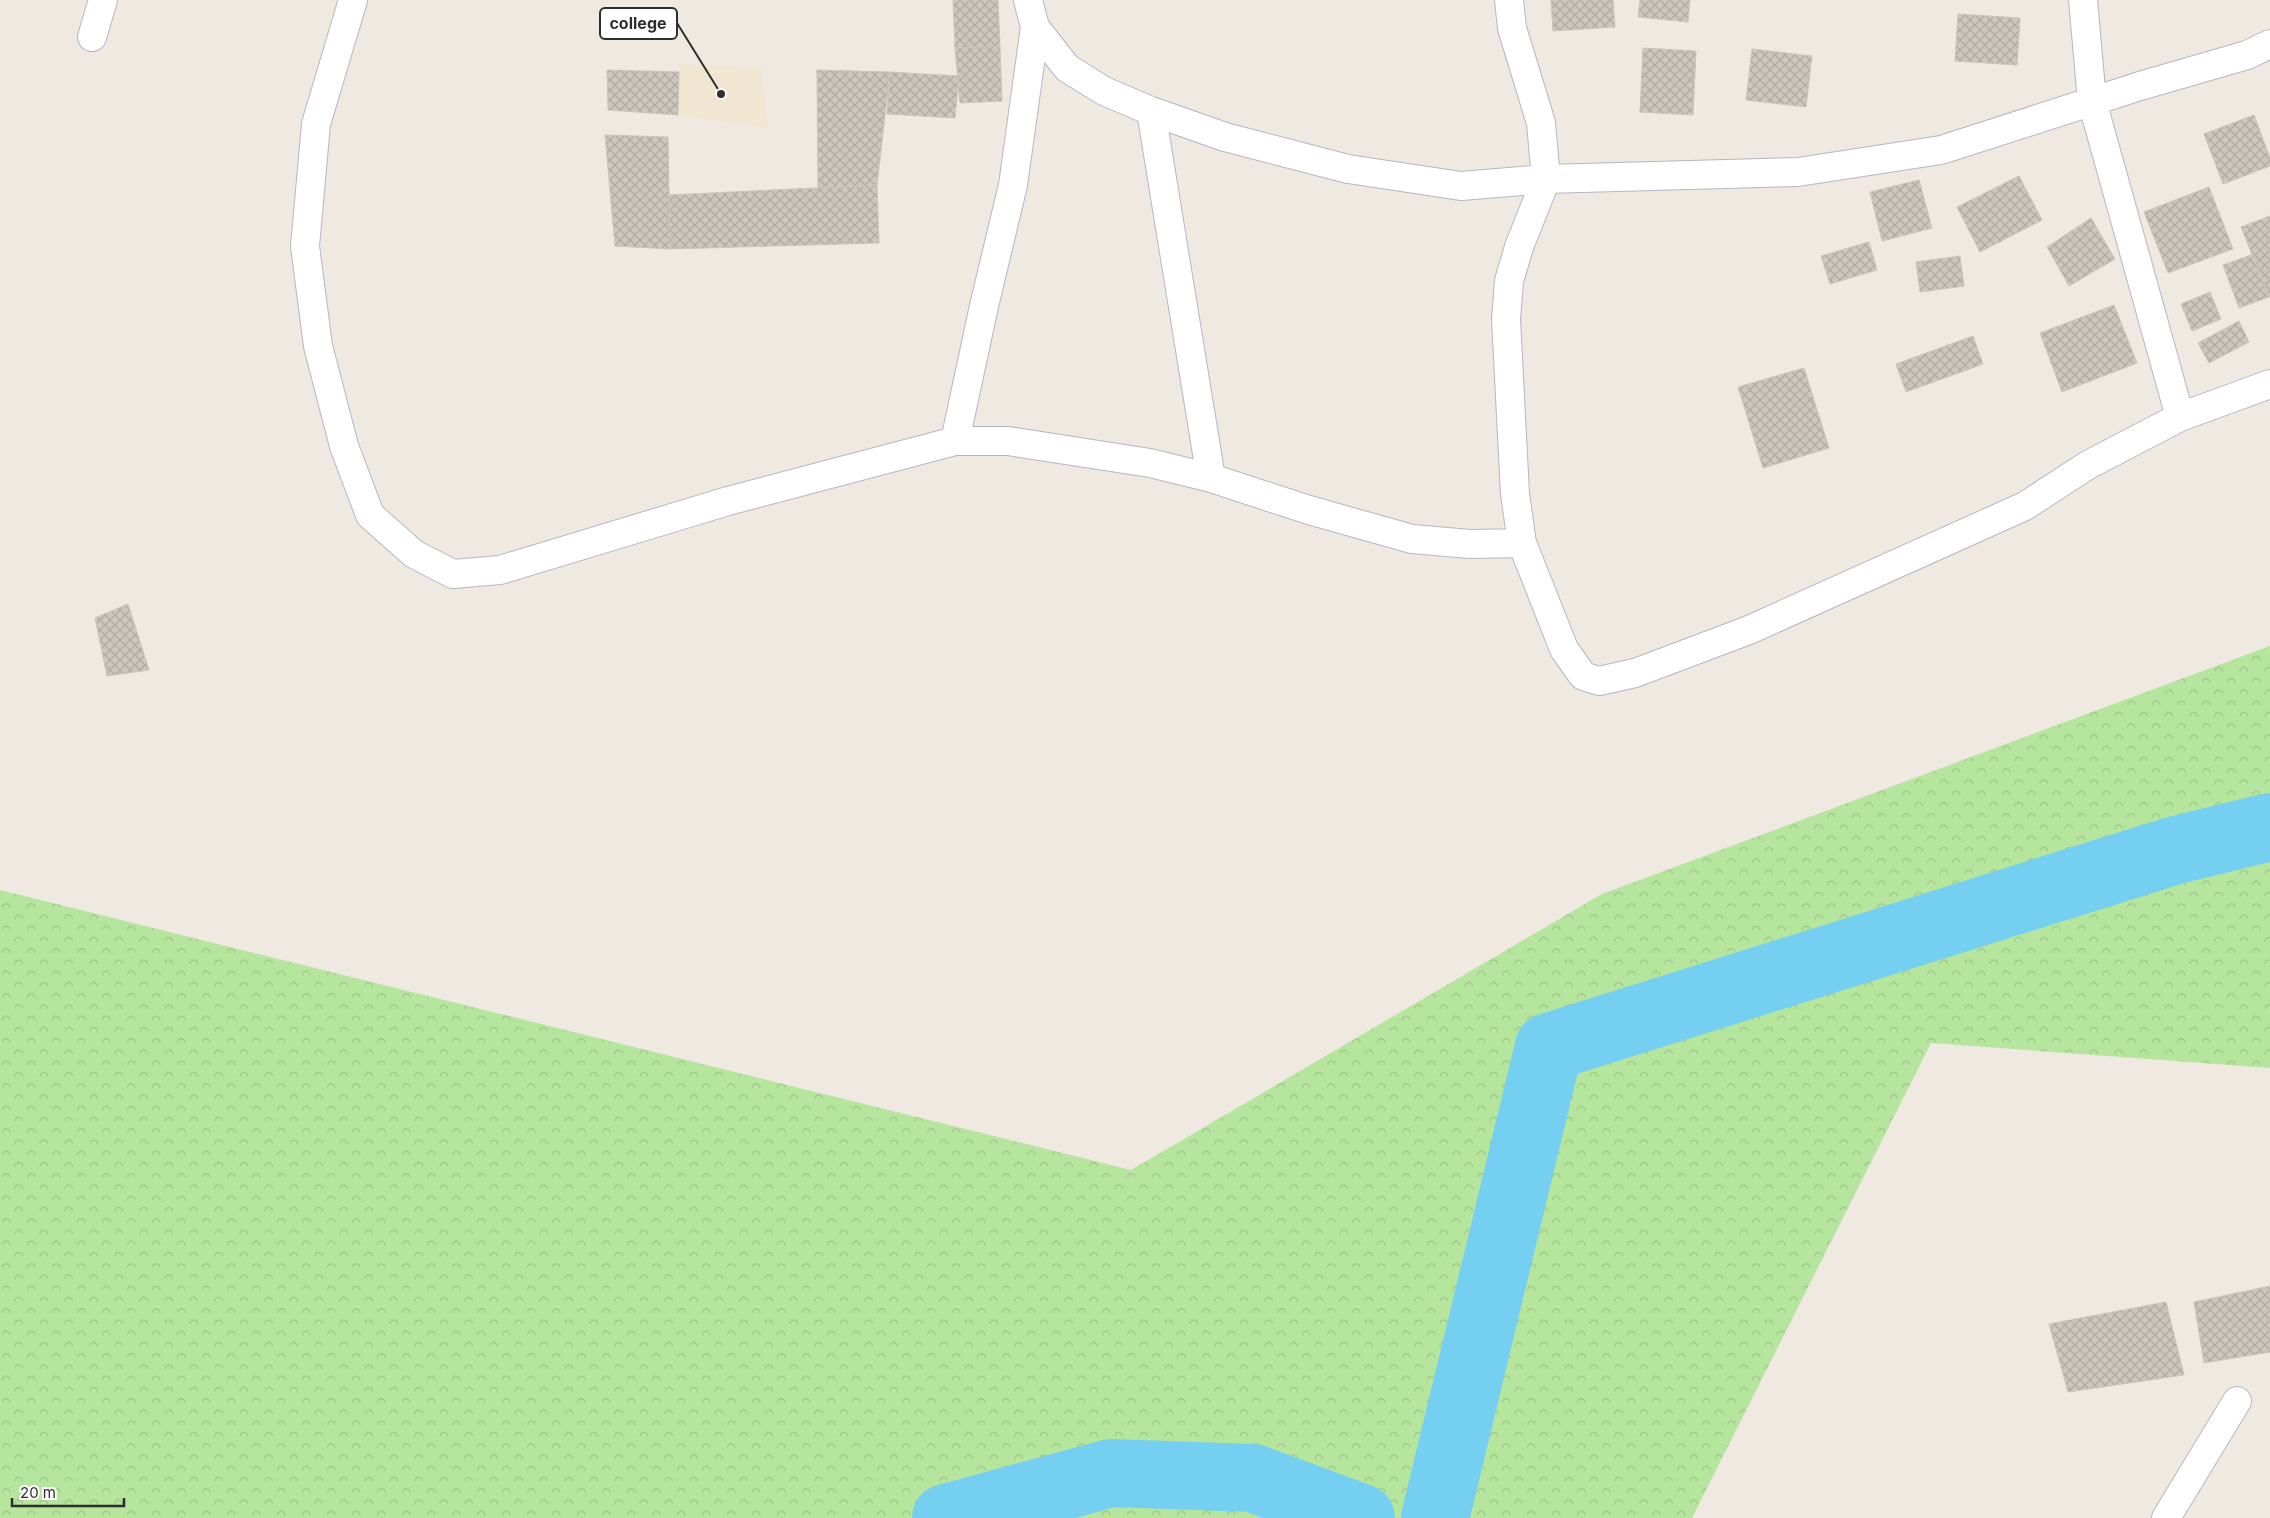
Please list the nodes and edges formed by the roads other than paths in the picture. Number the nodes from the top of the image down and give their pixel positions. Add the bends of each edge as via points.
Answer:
1 (104, 0) edge
2 (352, 0) edge
3 (1028, 0) edge
4 (1509, 0) edge
5 (2083, 0) edge
6 (1035, 27) junction
7 (92, 37) dead end
8 (2270, 44) edge
9 (2092, 101) junction
10 (1151, 111) junction
11 (1546, 179) junction
12 (2270, 384) edge
13 (2180, 418) junction
14 (955, 441) junction
15 (1211, 478) junction
16 (1522, 543) junction
17 (2237, 1401) dead end
18 (2166, 1518) edge

1 - 7 street
2 - 14 street via 316,124 305,246 318,346 344,446 370,515 414,554 453,574 500,570 728,501
3 - 6 street
4 - 11 street via 1512,28 1541,123
5 - 9 street
6 - 10 street via 1067,68 1104,92
6 - 14 street via 1013,185
8 - 9 street via 2247,55
9 - 11 street via 1941,150 1807,170
9 - 13 street
10 - 11 street via 1226,136 1348,169 1461,186
10 - 15 street
11 - 16 street via 1519,246 1509,281 1506,319 1515,494
12 - 13 street
13 - 16 street via 2088,465 2025,506 1813,602 1635,673 1599,681 1583,676 1564,649
14 - 15 street via 1018,442 1150,463
15 - 16 street via 1412,539 1470,544
17 - 18 street

